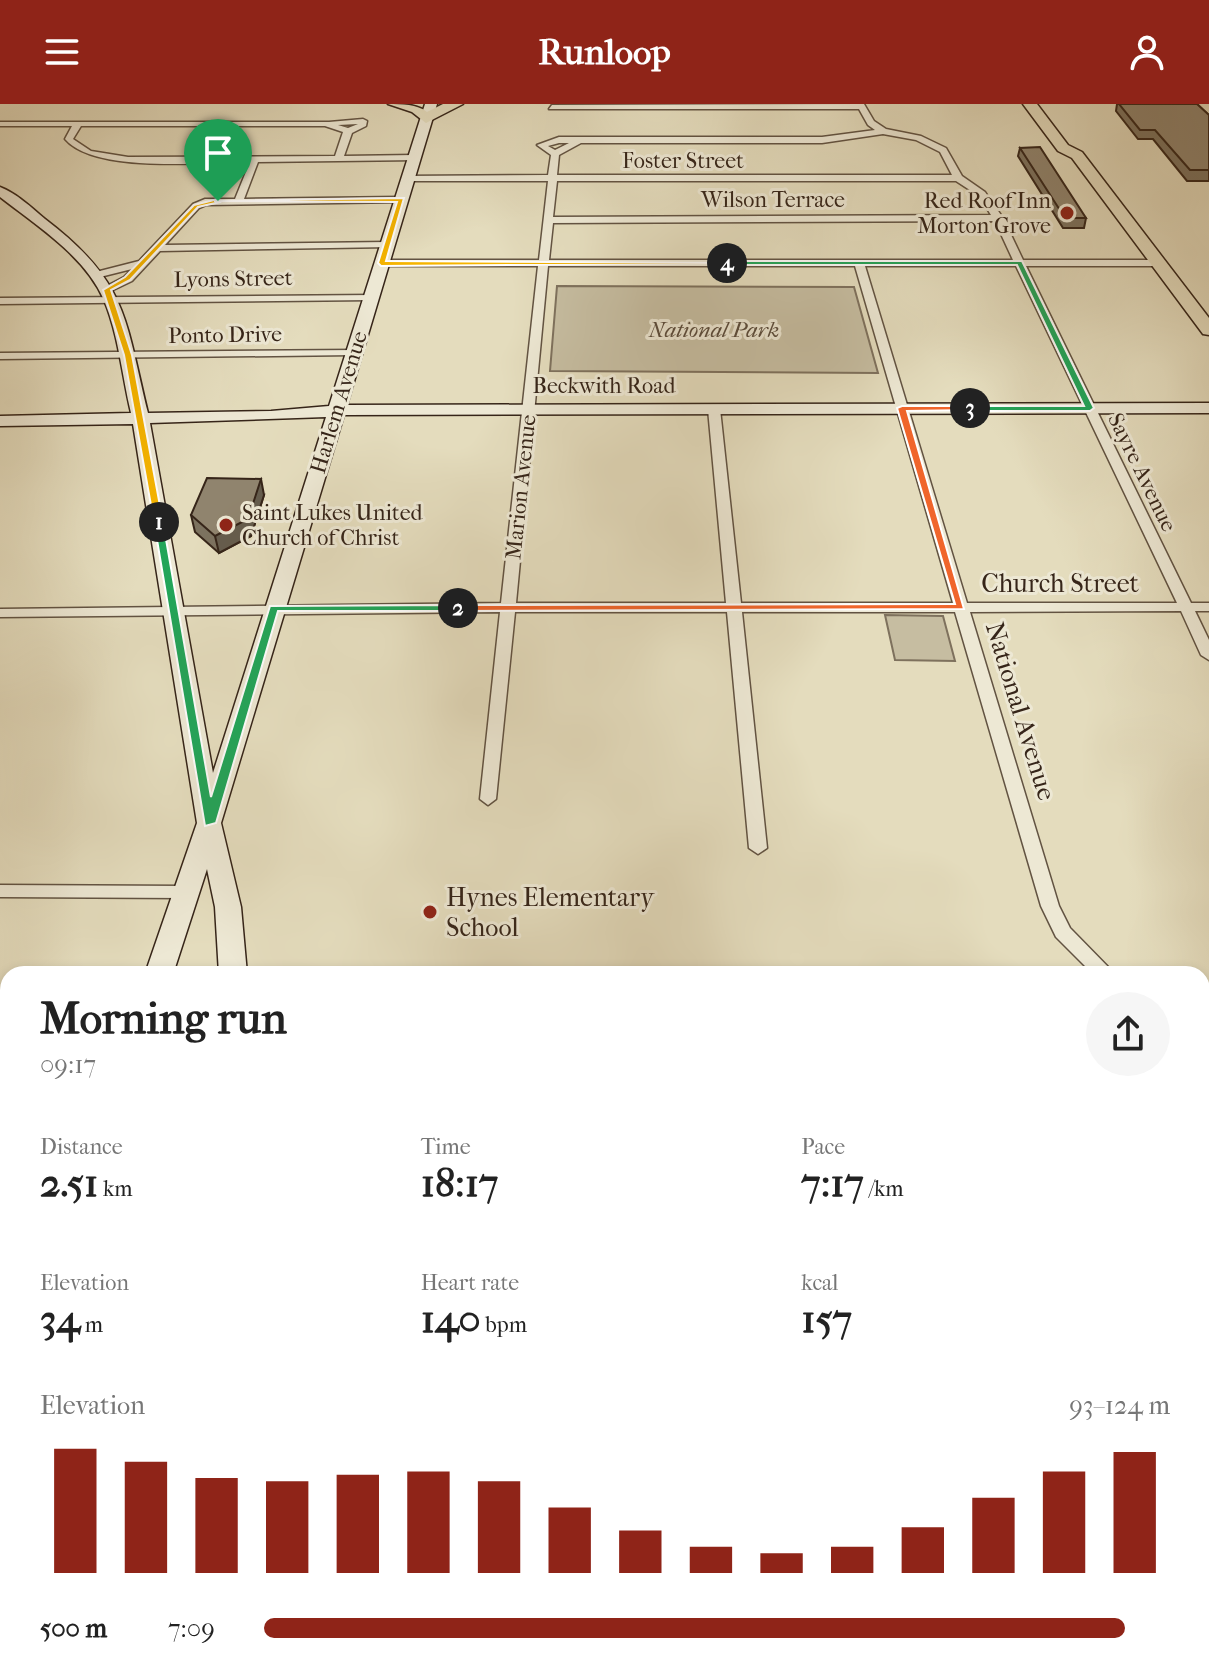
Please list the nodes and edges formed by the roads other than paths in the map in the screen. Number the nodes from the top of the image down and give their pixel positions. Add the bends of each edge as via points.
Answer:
1 (395, 104) edge
2 (456, 104) edge
3 (1030, 104) edge
4 (552, 106) edge
5 (860, 106) edge
6 (429, 112) edge
7 (551, 119) dead end
8 (0, 124) edge
9 (78, 124) junction
10 (326, 124) junction
11 (348, 131) junction
12 (883, 131) junction
13 (1070, 132) dead end
14 (578, 141) junction
15 (555, 154) junction
16 (1077, 155) junction
17 (339, 158) junction
18 (415, 158) junction
19 (255, 159) junction
20 (408, 178) junction
21 (958, 178) junction
22 (553, 179) junction
23 (0, 191) edge
24 (239, 200) junction
25 (401, 200) junction
26 (998, 218) junction
27 (548, 220) junction
28 (387, 245) junction
29 (155, 248) junction
30 (381, 263) junction
31 (544, 263) junction
32 (859, 263) junction
33 (1019, 263) junction
34 (1157, 263) junction
35 (140, 264) junction
36 (96, 275) junction
37 (109, 295) junction
38 (371, 297) junction
39 (0, 301) edge
40 (1209, 330) edge
41 (354, 352) junction
42 (128, 355) junction
43 (0, 356) edge
44 (902, 408) junction
45 (1090, 408) junction
46 (1209, 408) edge
47 (528, 409) junction
48 (714, 409) junction
49 (335, 411) junction
50 (141, 420) junction
51 (0, 421) edge
52 (734, 607) junction
53 (961, 607) junction
54 (1186, 607) junction
55 (1209, 607) edge
56 (274, 608) junction
57 (508, 608) junction
58 (173, 610) junction
59 (0, 613) edge
60 (1209, 655) edge
61 (488, 799) dead end
62 (209, 823) junction
63 (758, 848) dead end
64 (0, 891) edge
65 (185, 892) junction
66 (162, 966) edge
67 (232, 966) edge
68 (1097, 966) edge

1 - 6 main road
2 - 6 main road
3 - 16 main road via 1063,148
4 - 5 street
4 - 7 street
5 - 12 street
6 - 18 main road, Harlem Avenue
8 - 9 street
9 - 10 street
9 - 19 street via 69,139 105,157
10 - 11 street
10 - 11 street via 363,121
11 - 17 street
12 - 14 street via 822,140
12 - 21 street, Sayre Avenue via 943,150
13 - 16 main road
14 - 15 street
14 - 15 street via 541,145
15 - 22 street, Marion Avenue
16 - 34 main road
17 - 18 street
17 - 19 street
18 - 20 main road, Harlem Avenue
19 - 24 street
20 - 22 street, Foster Street
20 - 25 main road, Harlem Avenue
21 - 22 street, Foster Street
21 - 26 street, Sayre Avenue via 982,194
22 - 27 street, Marion Avenue
23 - 36 main road
24 - 25 street
24 - 29 street via 196,206
25 - 28 main road, Harlem Avenue
26 - 27 street, Wilson Terrace
26 - 33 street, Sayre Avenue
27 - 31 street, Marion Avenue
28 - 29 street
28 - 30 main road, Harlem Avenue
29 - 35 street
30 - 31 street
30 - 38 main road, Harlem Avenue
31 - 32 street
31 - 47 street, Marion Avenue
32 - 33 street
32 - 44 street, National Avenue
33 - 34 street
33 - 45 street, Sayre Avenue
34 - 40 main road
35 - 36 street
35 - 37 street
36 - 37 main road
37 - 38 street, Lyons Street
37 - 39 street, Lyons Street
37 - 42 main road
38 - 41 main road, Harlem Avenue
41 - 42 street, Ponto Drive
41 - 49 main road, Harlem Avenue
42 - 43 street, Ponto Drive
42 - 50 main road
44 - 45 main road, Beckwith Road
44 - 48 main road, Beckwith Road
44 - 53 street, National Avenue
45 - 46 main road, Beckwith Road
45 - 54 street, Sayre Avenue
47 - 48 main road, Beckwith Road
47 - 49 main road, Beckwith Road
47 - 57 street, Marion Avenue
48 - 52 street
49 - 50 main road, Beckwith Road
49 - 56 main road, Harlem Avenue
50 - 51 main road, Beckwith Road
50 - 58 main road
52 - 53 street, Church Street
52 - 57 street, Church Street
52 - 63 street
53 - 54 street, Church Street
53 - 68 street, National Avenue via 1050,906 1063,932
54 - 55 street, Church Street
54 - 60 street, Sayre Avenue
56 - 57 street, Church Street
56 - 58 street, Church Street
56 - 62 main road, Harlem Avenue
57 - 61 street, Marion Avenue
58 - 59 street, Church Street
58 - 62 main road
62 - 65 main road, Harlem Avenue
62 - 67 main road via 228,907
64 - 65 street
65 - 66 main road, Harlem Avenue

